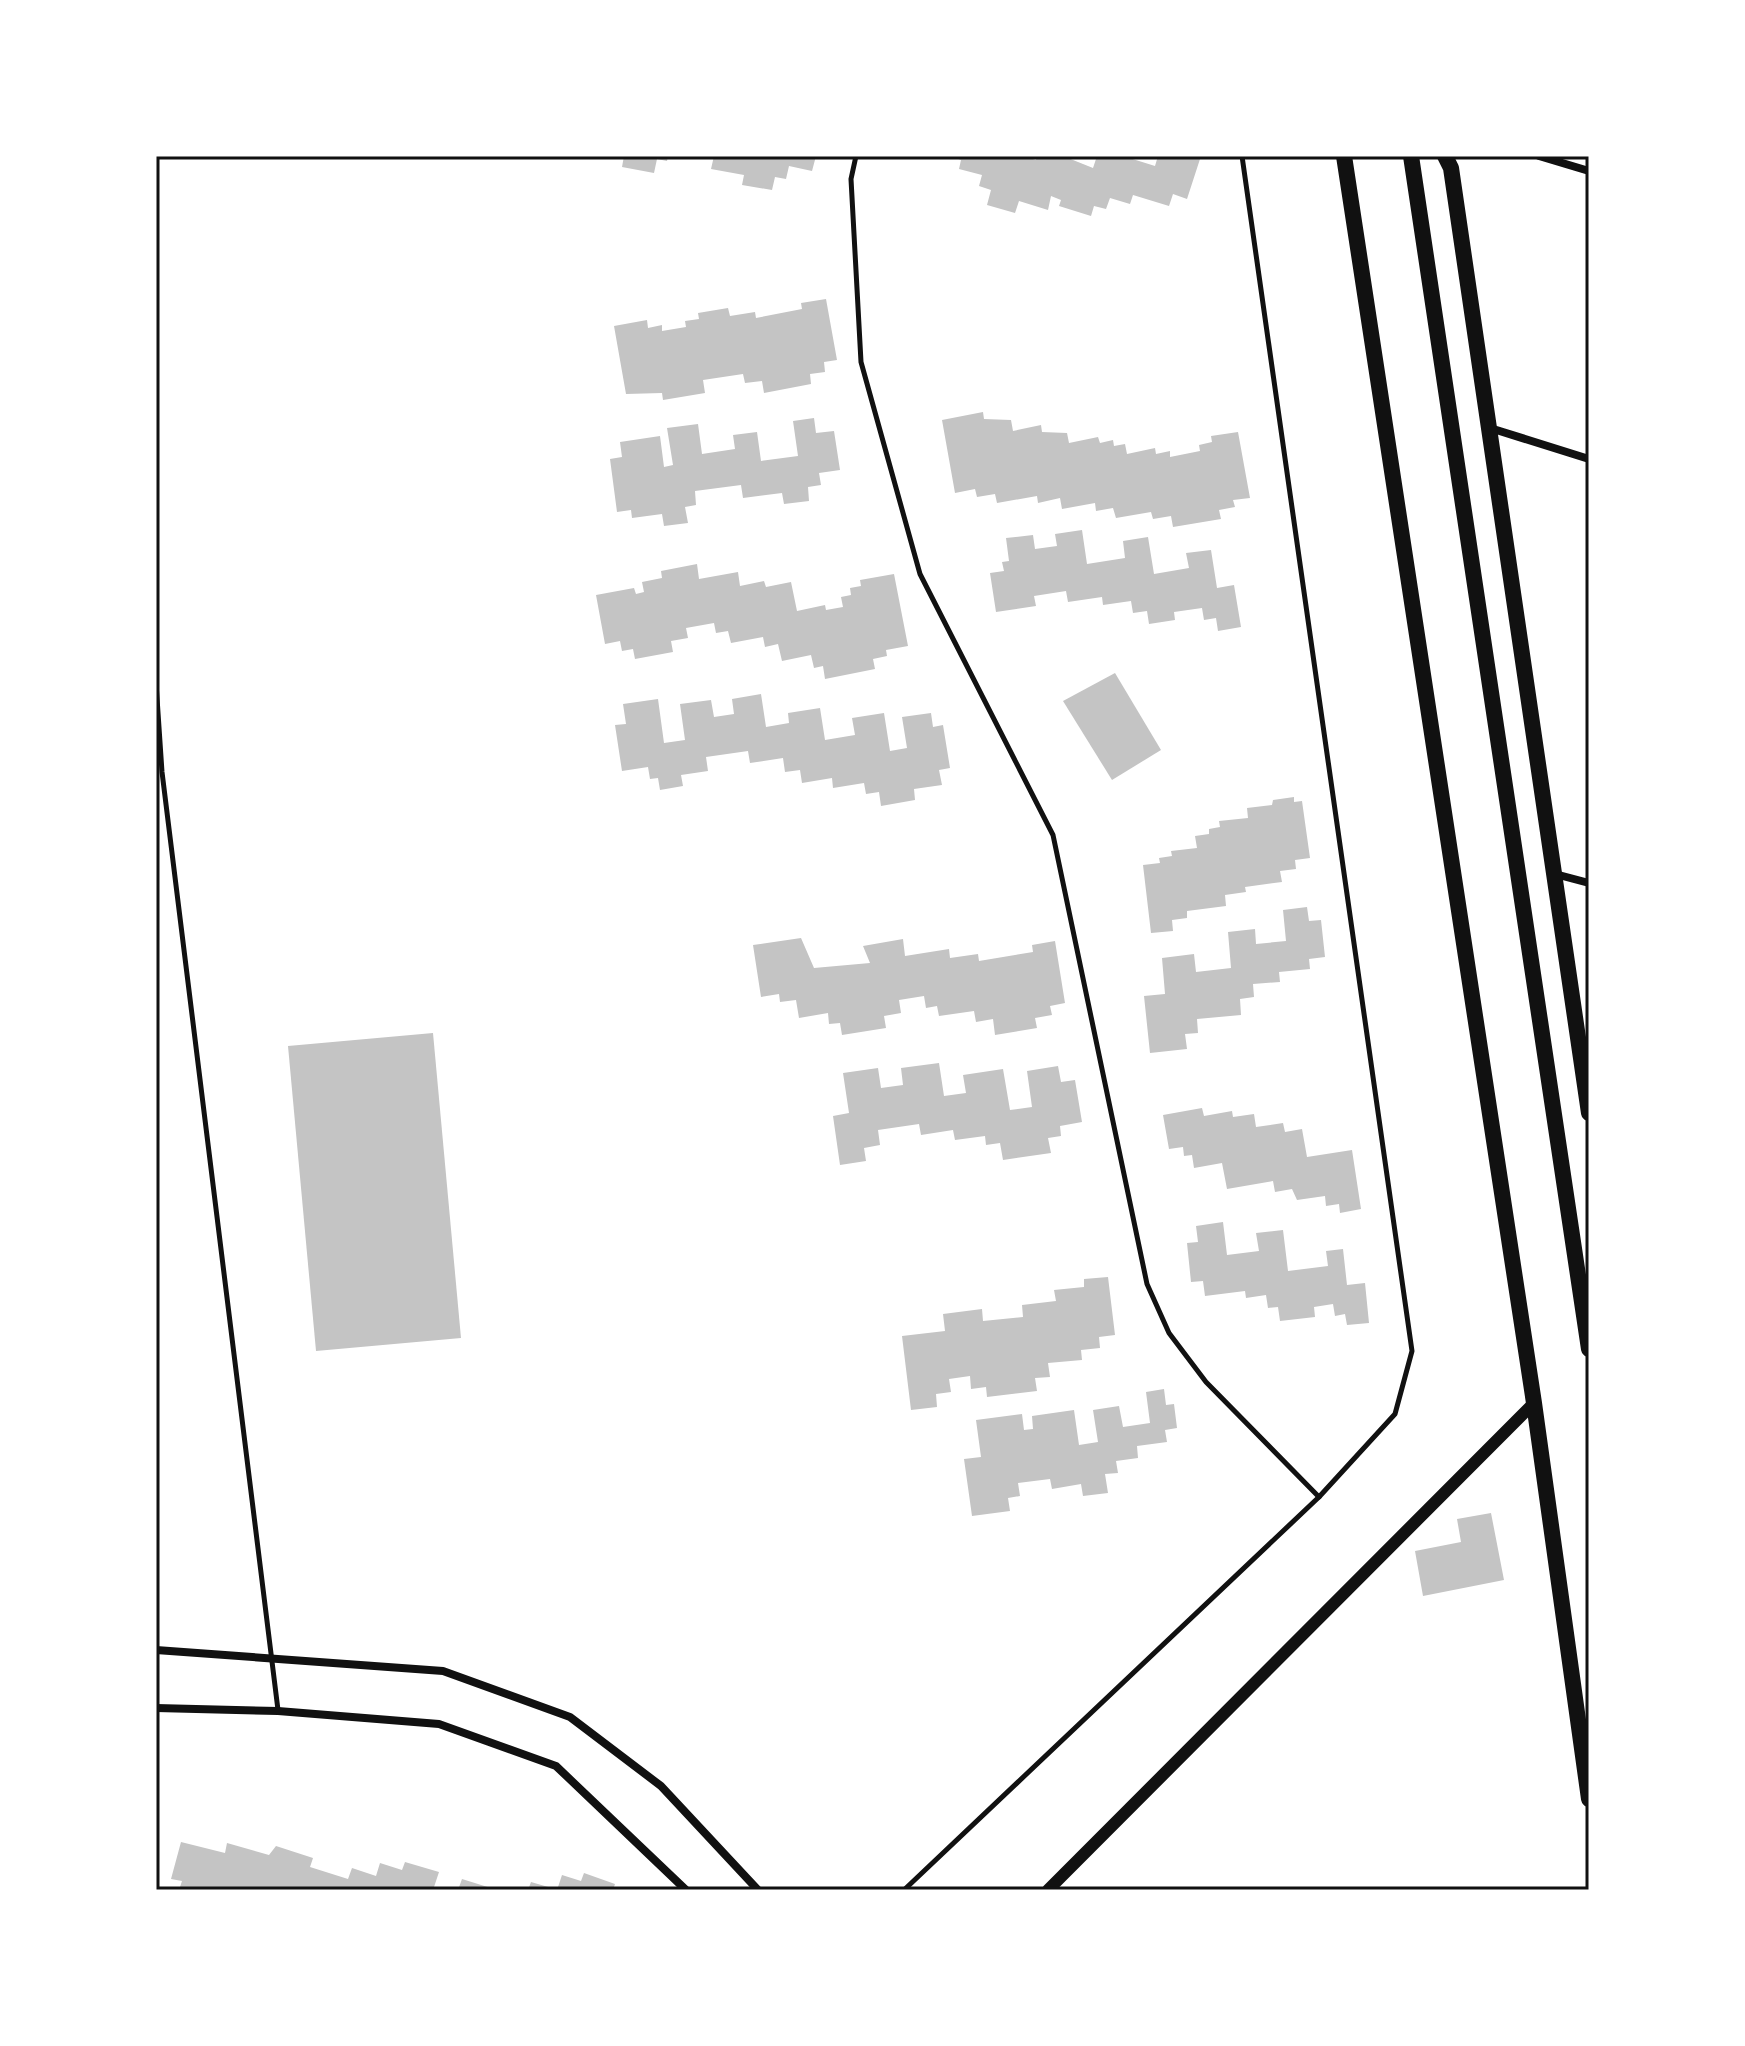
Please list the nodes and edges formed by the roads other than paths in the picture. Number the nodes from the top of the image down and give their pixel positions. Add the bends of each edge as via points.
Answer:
1 (856, 156) edge
2 (1242, 156) edge
3 (1344, 156) edge
4 (1411, 156) edge
5 (1445, 156) edge
6 (1539, 156) edge
7 (1589, 171) edge
8 (1490, 428) junction
9 (1589, 459) edge
10 (156, 683) edge
11 (159, 772) edge
12 (1555, 874) junction
13 (1589, 883) edge
14 (1589, 1113) edge
15 (1589, 1349) edge
16 (1534, 1403) junction
17 (1319, 1497) junction
18 (156, 1650) edge
19 (272, 1657) junction
20 (156, 1708) edge
21 (278, 1711) junction
22 (1589, 1799) edge
23 (686, 1890) edge
24 (758, 1890) edge
25 (904, 1890) edge
26 (1048, 1890) edge

1 - 17 lane via 851,179 861,362 920,574 1053,835 1147,1284 1169,1333 1206,1382
2 - 17 lane via 1412,1351 1395,1414
3 - 16 main road
4 - 15 main road
5 - 8 main road
6 - 7 street
8 - 9 street
8 - 12 main road
10 - 11 lane
11 - 19 lane
12 - 13 street
12 - 14 main road
16 - 22 main road
16 - 26 street
17 - 25 lane
18 - 19 street
19 - 21 lane
19 - 24 street via 443,1671 570,1717 661,1786
20 - 21 street
21 - 23 street via 439,1724 556,1766

